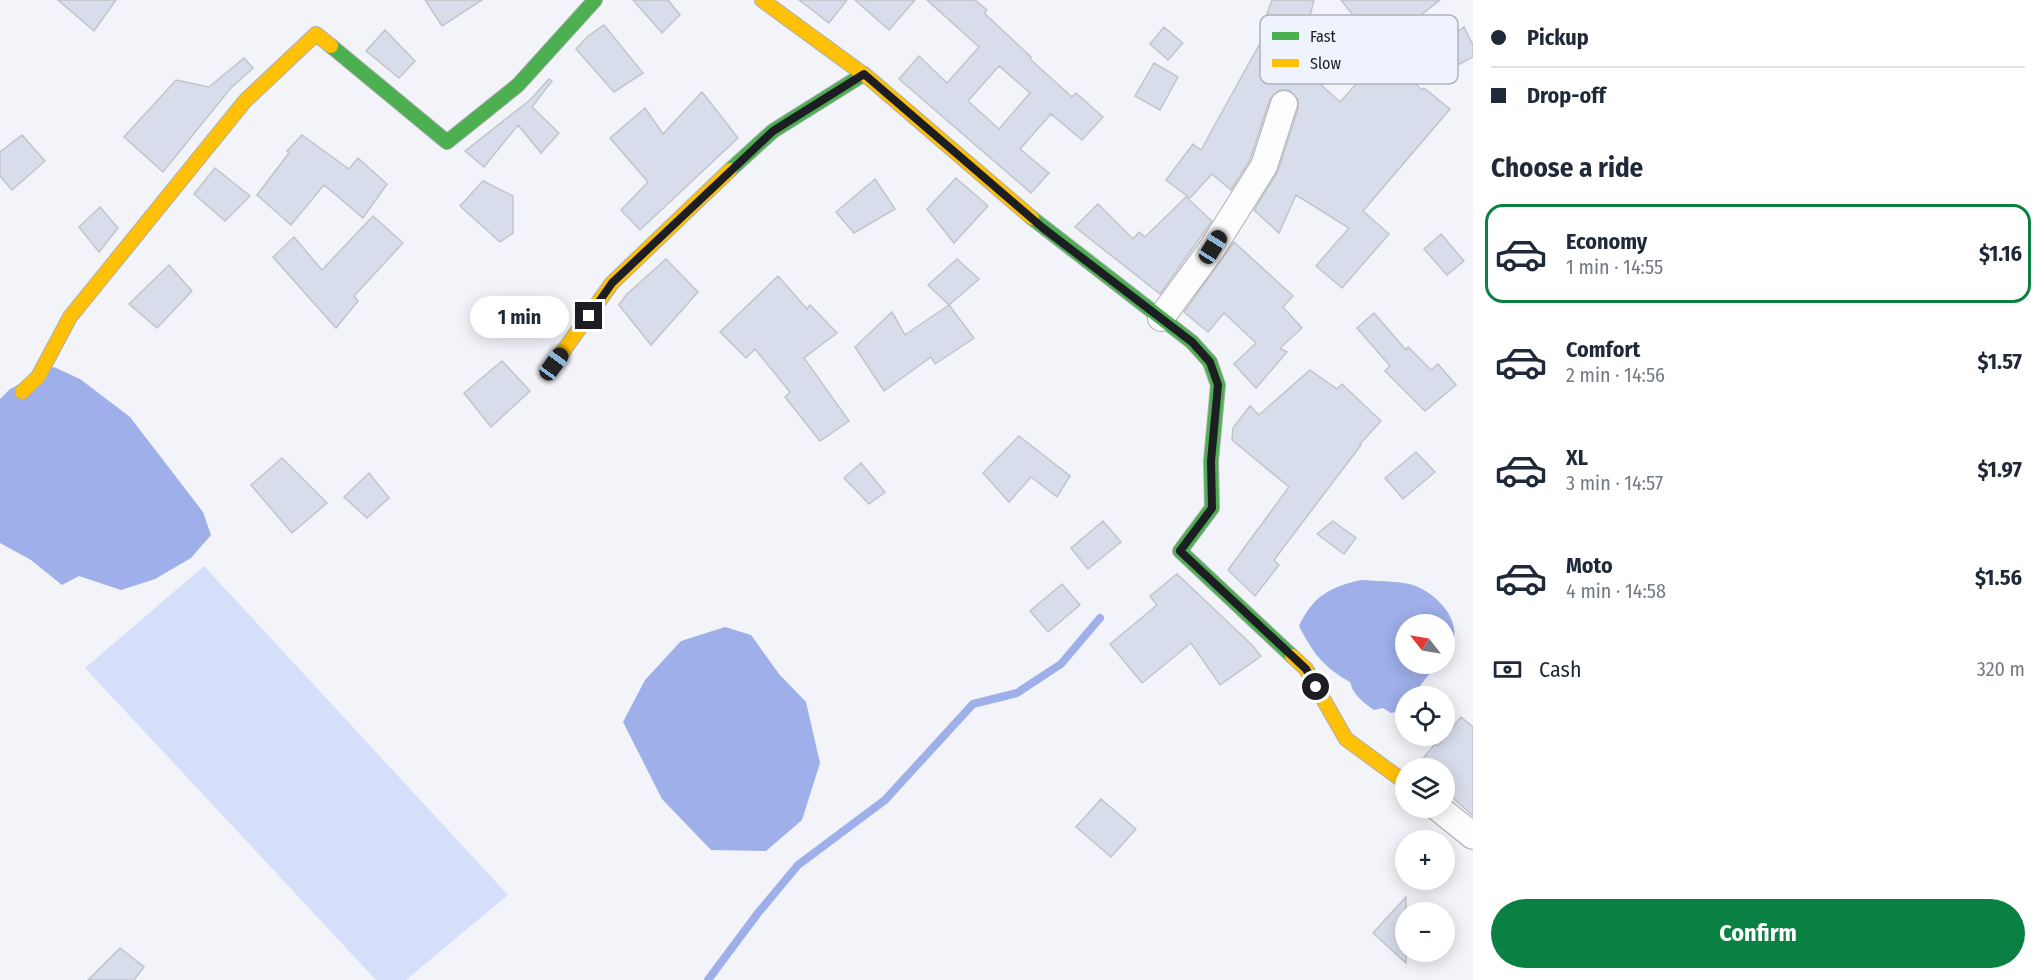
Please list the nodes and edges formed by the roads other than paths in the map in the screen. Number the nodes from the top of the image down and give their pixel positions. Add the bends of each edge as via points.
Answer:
1 (595, 0) edge
2 (762, 0) edge
3 (864, 74) junction
4 (1284, 104) dead end
5 (1161, 318) junction
6 (554, 364) dead end
7 (22, 392) dead end
8 (1395, 775) edge
9 (1451, 818) edge
10 (1473, 836) edge

1 - 7 street via 518,85 447,142 316,34 245,101 70,317 38,377
2 - 3 street
3 - 5 street via 1043,228
3 - 6 street via 773,131 710,189 612,283
4 - 5 street via 1264,166 1213,247
5 - 8 street via 1210,362 1218,385 1211,461 1212,508 1180,551 1306,669 1346,739
9 - 10 street

